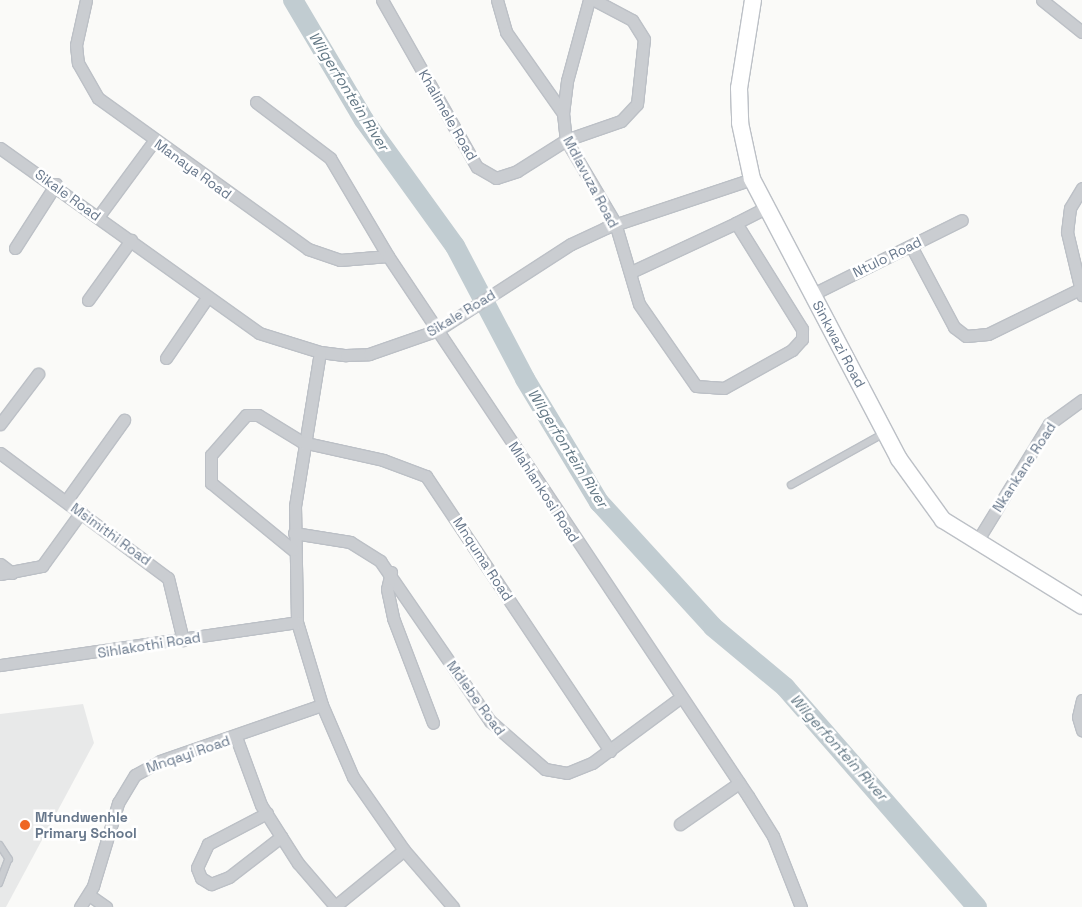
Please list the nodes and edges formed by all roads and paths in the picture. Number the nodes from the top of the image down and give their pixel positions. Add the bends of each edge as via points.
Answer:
1 (86, 0) edge
2 (382, 0) edge
3 (496, 0) edge
4 (589, 0) edge
5 (594, 0) edge
6 (753, 0) edge
7 (1042, 0) edge
8 (1082, 32) edge
9 (256, 102) dead end
10 (563, 113) junction
11 (566, 140) junction
12 (154, 141) junction
13 (0, 148) edge
14 (752, 180) junction
15 (56, 184) junction
16 (1082, 188) edge
17 (765, 208) junction
18 (98, 217) junction
19 (962, 220) dead end
20 (736, 222) junction
21 (615, 224) junction
22 (131, 240) junction
23 (911, 246) junction
24 (14, 248) dead end
25 (388, 256) junction
26 (631, 272) junction
27 (1081, 292) edge
28 (813, 294) junction
29 (207, 298) junction
30 (88, 300) dead end
31 (438, 330) junction
32 (320, 352) junction
33 (166, 358) dead end
34 (38, 374) dead end
35 (1082, 400) edge
36 (124, 420) dead end
37 (0, 424) edge
38 (885, 432) junction
39 (302, 442) junction
40 (0, 454) edge
41 (791, 484) dead end
42 (66, 501) junction
43 (81, 512) junction
44 (294, 533) junction
45 (976, 544) junction
46 (293, 550) junction
47 (0, 564) edge
48 (391, 572) junction
49 (12, 573) junction
50 (0, 574) edge
51 (1082, 606) edge
52 (297, 622) junction
53 (183, 640) junction
54 (0, 665) edge
55 (680, 698) junction
56 (1082, 700) edge
57 (322, 705) junction
58 (433, 723) dead end
59 (1082, 730) edge
60 (236, 737) junction
61 (610, 751) junction
62 (739, 783) junction
63 (267, 813) junction
64 (680, 824) dead end
65 (281, 837) junction
66 (0, 845) edge
67 (404, 850) junction
68 (0, 883) edge
69 (89, 895) junction
70 (80, 907) edge
71 (106, 907) edge
72 (334, 907) edge
73 (453, 907) edge
74 (802, 907) edge

1 - 12 street, Manaya Road via 76,45 86,82 98,98
2 - 11 street, Khalimele Road via 484,175 496,178 517,171
3 - 10 street via 506,32
4 - 10 street, Mdlavuza Road
5 - 11 street, Khalimele Road via 632,20 640,30 645,55 640,92 631,113 621,121
6 - 14 street, Sinkwazi Road via 739,88 740,123
7 - 8 street
9 - 25 street, Mlahlankosi Road via 330,158
10 - 11 street, Mdlavuza Road
11 - 21 street, Mdlavuza Road
12 - 18 street
12 - 25 street, Manaya Road via 308,249 340,260
13 - 15 street, Sikale Road
14 - 17 street, Sinkwazi Road
14 - 21 street, Sikale Road
15 - 18 street, Sikale Road
15 - 24 street
16 - 27 street via 1070,208 1067,232
17 - 20 street
17 - 28 street, Sinkwazi Road
18 - 22 street, Sikale Road
19 - 23 street, Ntulo Road
20 - 26 street
20 - 26 street, Mdlavuza Road via 803,335 792,350 724,388 706,389 688,379 639,304
21 - 26 street, Mdlavuza Road
21 - 31 street, Sikale Road via 571,244
22 - 29 street, Sikale Road
22 - 30 street
23 - 27 street via 954,327 966,336 988,334
23 - 28 street, Ntulo Road
25 - 31 street, Mlahlankosi Road
28 - 38 street, Sinkwazi Road
29 - 32 street, Sikale Road via 260,333
29 - 33 street
31 - 32 street, Sikale Road via 369,354
31 - 55 street, Mlahlankosi Road
32 - 39 street
34 - 37 street
35 - 45 street, Nkankane Road via 1049,424
36 - 42 street
38 - 41 lane
38 - 45 street, Sinkwazi Road via 928,503
39 - 44 street
39 - 46 street, Mnquma Road via 258,415 246,415 211,454 208,469 211,483 220,494
39 - 61 street, Mnquma Road via 383,460 426,476
40 - 42 street, Msimithi Road
42 - 43 street, Msimithi Road
43 - 49 street via 42,566
43 - 53 street, Msimithi Road via 168,578
44 - 46 street
44 - 48 street, Mdlebe Road via 350,542
45 - 51 street, Sinkwazi Road
46 - 52 street
47 - 49 street
48 - 58 street via 387,589 393,618
48 - 61 street, Mdlebe Road via 466,687 510,742 556,773 577,771
49 - 50 street
52 - 53 street, Sihlakothi Road
52 - 57 street
53 - 54 street, Sihlakothi Road
55 - 61 street, Mdlebe Road
55 - 62 street, Mlahlankosi Road
56 - 59 street via 1078,717
57 - 60 street, Mnqayi Road
57 - 67 street via 353,777
60 - 63 street
60 - 69 street, Mnqayi Road via 160,761 135,775 118,803
62 - 64 street
62 - 74 street, Mlahlankosi Road via 773,836
63 - 65 street
63 - 65 street via 208,844 197,868 201,878 211,884 229,877
65 - 72 street
66 - 68 lane via 9,859
67 - 72 street
67 - 73 street
69 - 70 street, Mnqayi Road
69 - 71 street

